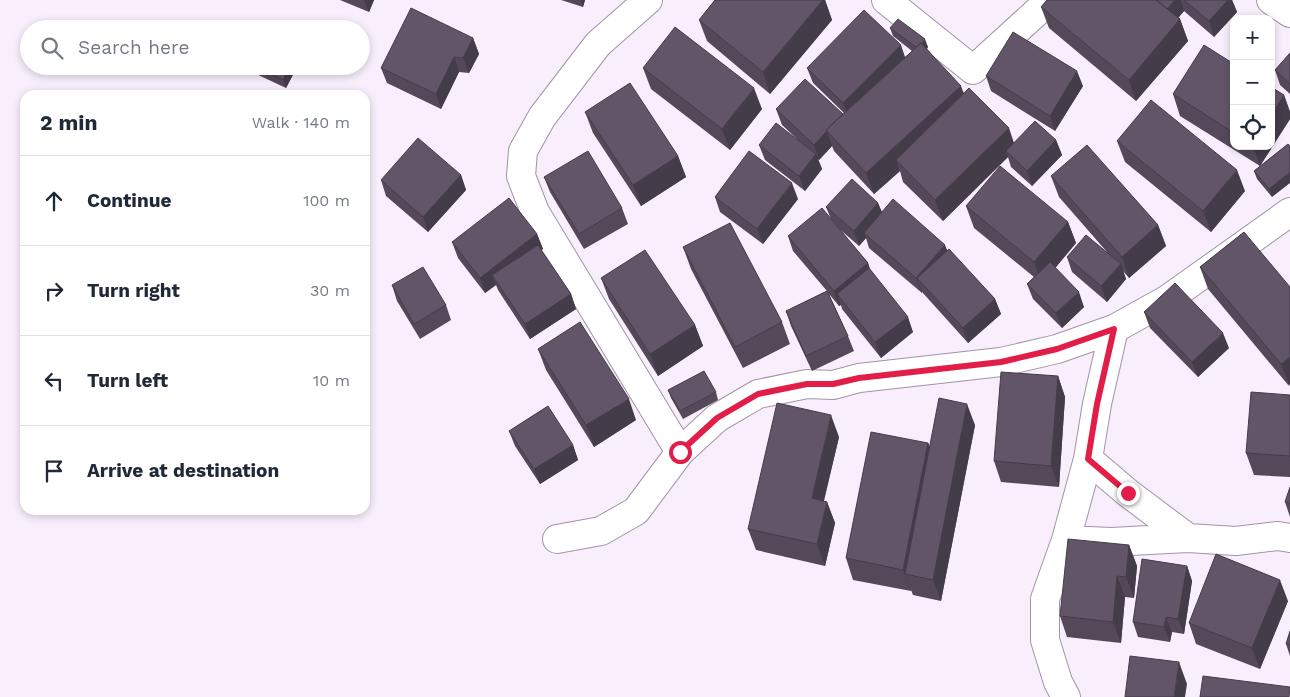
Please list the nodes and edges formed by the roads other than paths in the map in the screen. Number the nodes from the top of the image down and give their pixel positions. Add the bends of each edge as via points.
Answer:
1 (648, 0) edge
2 (886, 0) edge
3 (1050, 0) edge
4 (1272, 0) edge
5 (1290, 13) edge
6 (1290, 212) edge
7 (1114, 329) junction
8 (680, 452) junction
9 (1088, 459) junction
10 (1188, 538) junction
11 (1290, 538) edge
12 (557, 539) dead end
13 (1066, 540) junction
14 (1066, 697) edge

1 - 8 street via 598,44 542,117 522,150 521,176 535,212
2 - 3 street via 973,70
4 - 5 street
6 - 7 street via 1168,299
7 - 8 street via 1057,349 1001,362 859,378 833,384 807,384 758,394 717,418
7 - 9 street
8 - 12 street via 636,511 601,530
9 - 10 street
9 - 13 street
10 - 11 street via 1236,541 1278,536
10 - 13 street via 1111,542
13 - 14 street via 1045,599 1045,640

